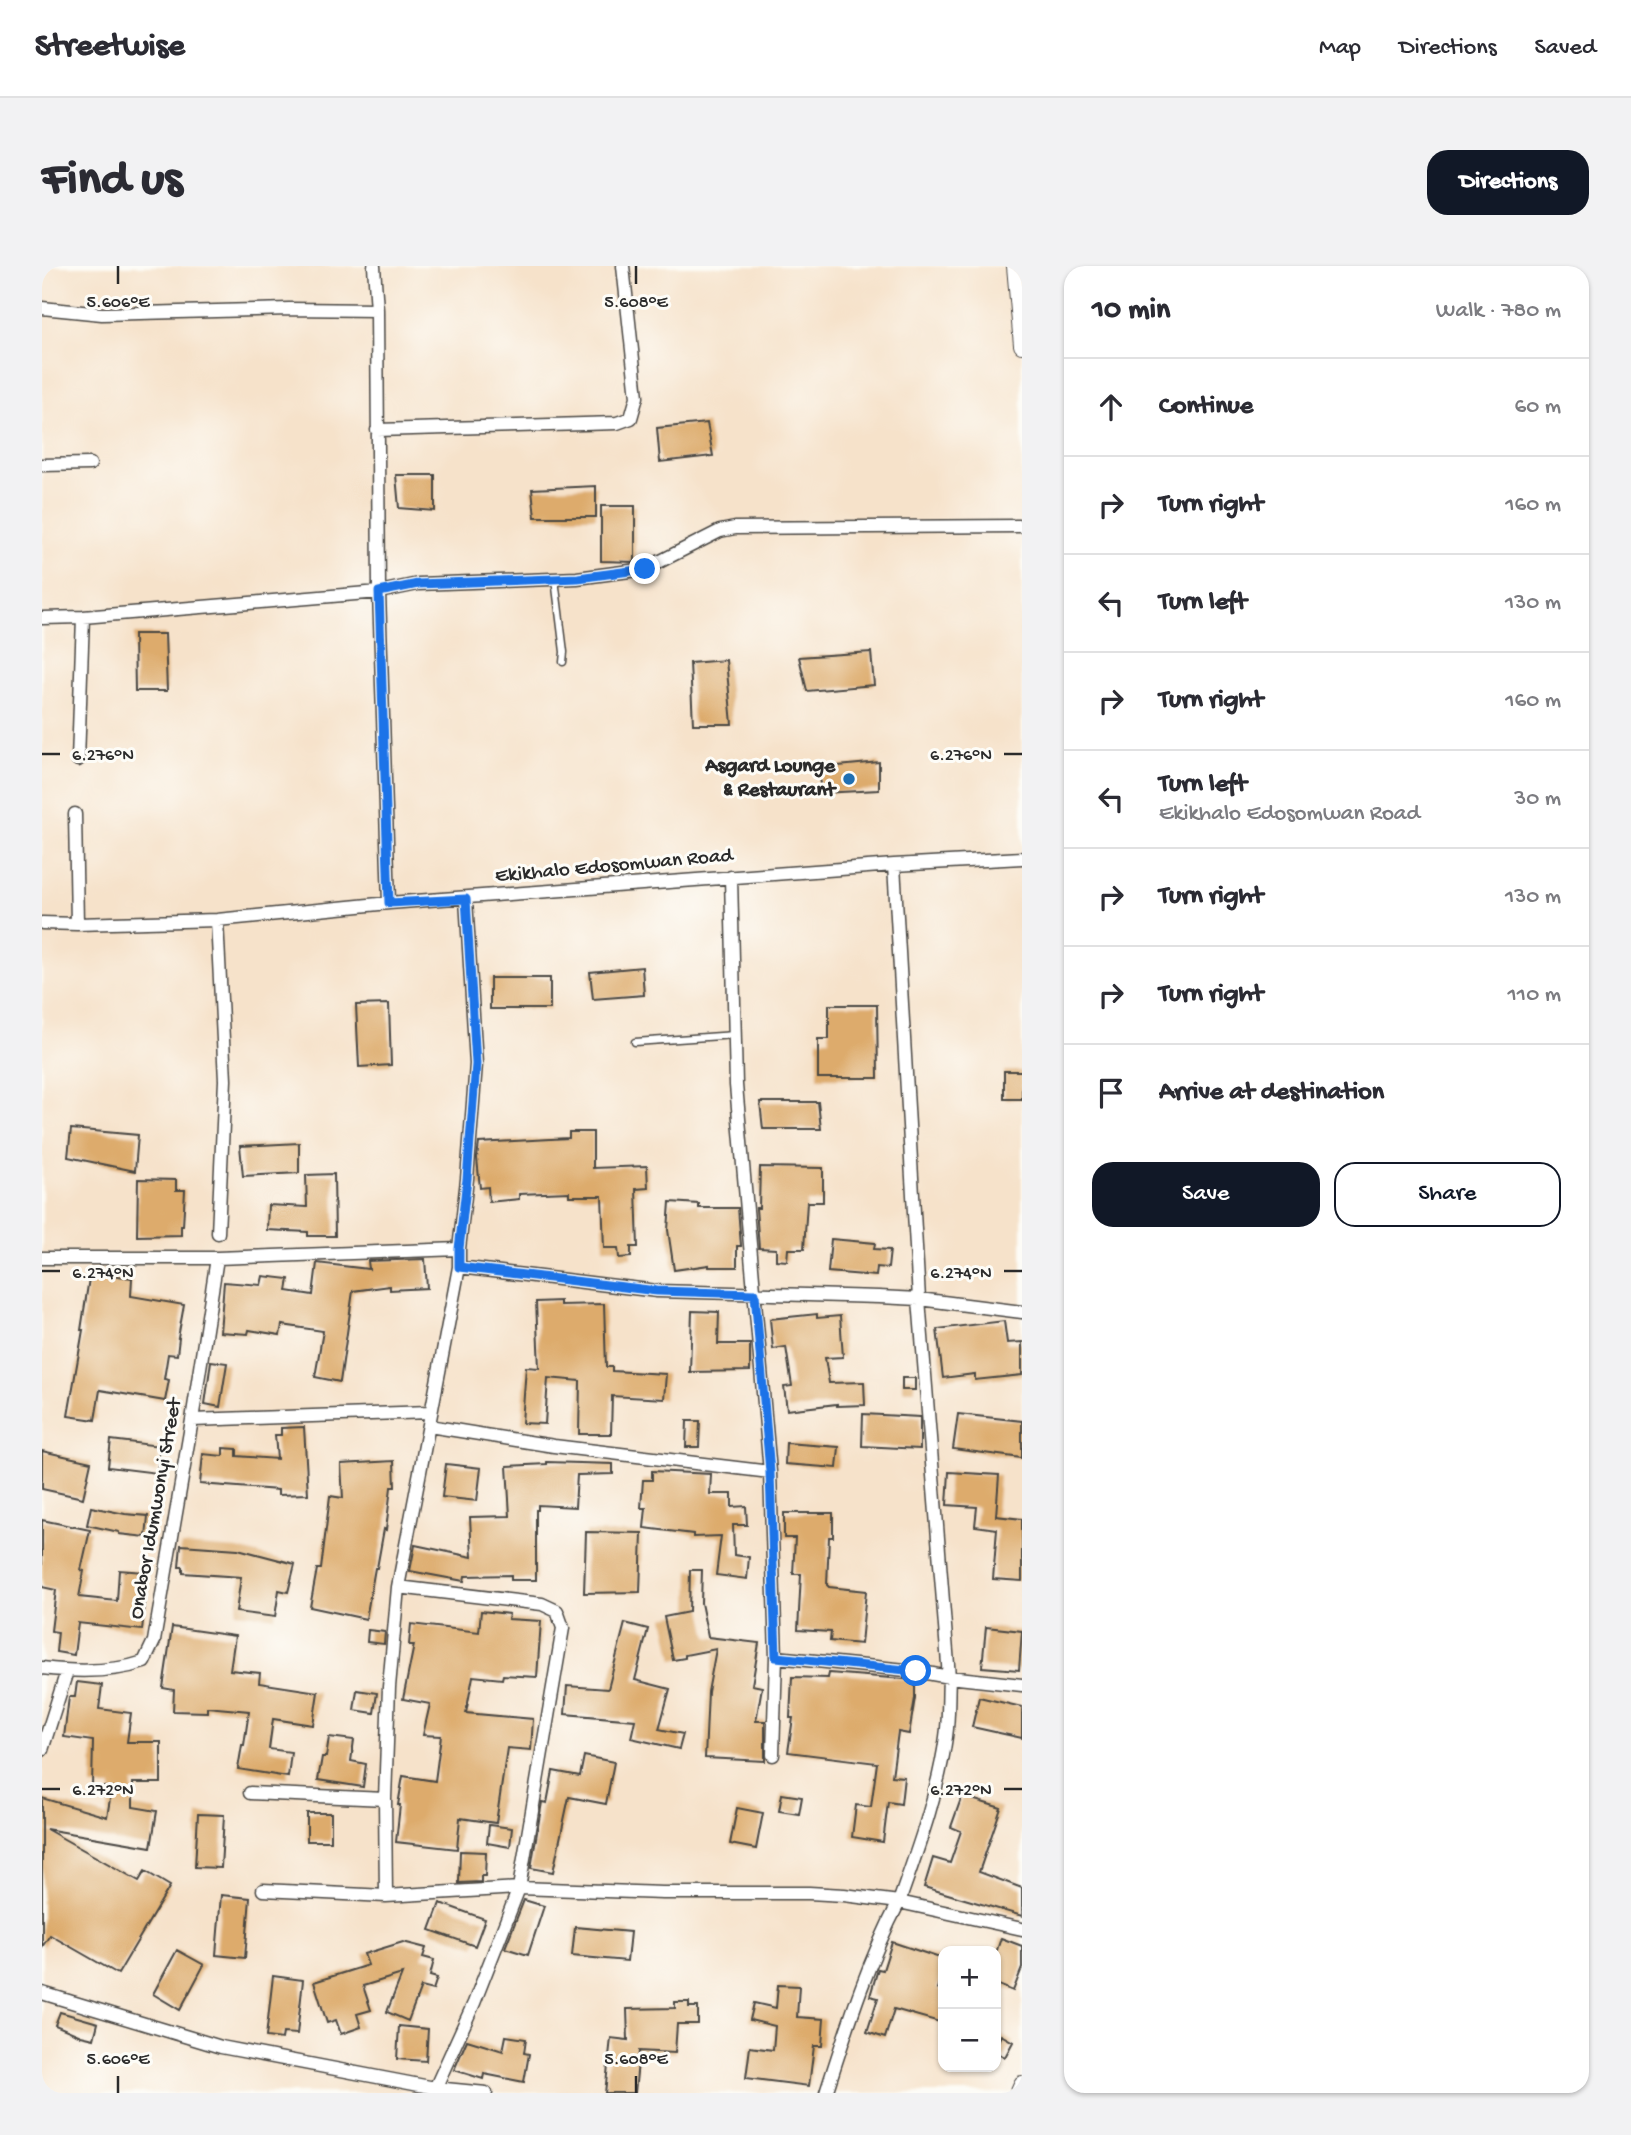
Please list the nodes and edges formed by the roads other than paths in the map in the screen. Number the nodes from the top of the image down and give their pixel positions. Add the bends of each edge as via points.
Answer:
1 (374, 266) edge
2 (623, 266) edge
3 (1016, 266) edge
4 (1019, 286) edge
5 (42, 307) edge
6 (377, 310) junction
7 (1022, 345) edge
8 (377, 430) junction
9 (42, 464) edge
10 (90, 464) dead end
11 (1022, 526) edge
12 (555, 579) junction
13 (379, 592) junction
14 (83, 617) junction
15 (42, 618) edge
16 (563, 662) dead end
17 (78, 760) dead end
18 (75, 814) dead end
19 (1022, 858) edge
20 (894, 865) junction
21 (731, 877) junction
22 (466, 899) junction
23 (389, 903) junction
24 (217, 920) junction
25 (42, 923) edge
26 (77, 924) junction
27 (735, 1035) junction
28 (635, 1042) dead end
29 (218, 1233) dead end
30 (459, 1249) junction
31 (42, 1258) edge
32 (217, 1258) junction
33 (459, 1267) junction
34 (755, 1294) junction
35 (919, 1299) junction
36 (1022, 1312) edge
37 (430, 1412) junction
38 (192, 1420) junction
39 (429, 1426) junction
40 (770, 1472) junction
41 (398, 1587) junction
42 (776, 1657) junction
43 (42, 1668) edge
44 (67, 1671) junction
45 (949, 1677) junction
46 (1022, 1685) edge
47 (42, 1750) edge
48 (773, 1755) dead end
49 (250, 1793) dead end
50 (385, 1799) junction
51 (519, 1888) junction
52 (263, 1890) dead end
53 (386, 1896) junction
54 (899, 1902) junction
55 (1022, 1929) edge
56 (42, 1993) edge
57 (1022, 2084) edge
58 (434, 2091) edge
59 (486, 2093) edge
60 (825, 2093) edge
61 (1018, 2093) edge

1 - 6 street
2 - 8 street via 637,397 631,418 617,423
3 - 4 street
4 - 7 street
5 - 6 street via 102,314
6 - 8 street
8 - 13 street
9 - 10 street
11 - 12 street via 735,528 645,569
12 - 13 street via 418,584
12 - 16 lane
13 - 14 street
13 - 23 street
14 - 15 street
14 - 17 street
18 - 26 street
19 - 20 street, Ekikhalo Edosomwan Road
20 - 21 street, Ekikhalo Edosomwan Road
20 - 35 street
21 - 22 street, Ekikhalo Edosomwan Road
21 - 27 street
22 - 23 street, Ekikhalo Edosomwan Road
22 - 30 street via 476,1064
23 - 24 street, Ekikhalo Edosomwan Road
24 - 26 street, Ekikhalo Edosomwan Road
24 - 29 street via 225,1080
25 - 26 street, Ekikhalo Edosomwan Road
27 - 28 lane
27 - 34 street
30 - 32 street
30 - 33 street
31 - 32 street
32 - 38 street, Onabor Idumwonyi Street
33 - 34 street via 657,1291
33 - 37 street
34 - 35 street
34 - 40 street
35 - 36 street
35 - 45 street
37 - 38 street
37 - 39 street
38 - 44 street, Onabor Idumwonyi Street via 154,1641 144,1662 124,1669
39 - 40 street
39 - 41 street
40 - 42 street
41 - 50 street
41 - 51 street via 542,1604 557,1611 563,1629
42 - 45 street
42 - 48 street
43 - 44 street, Onabor Idumwonyi Street
44 - 47 street
45 - 46 street
45 - 54 street via 939,1775
49 - 50 street
50 - 53 street
51 - 53 street
51 - 54 street via 810,1893
51 - 58 street
52 - 53 street
54 - 55 street
54 - 60 street via 871,1964
56 - 58 street via 221,2047
57 - 61 street
58 - 59 street

